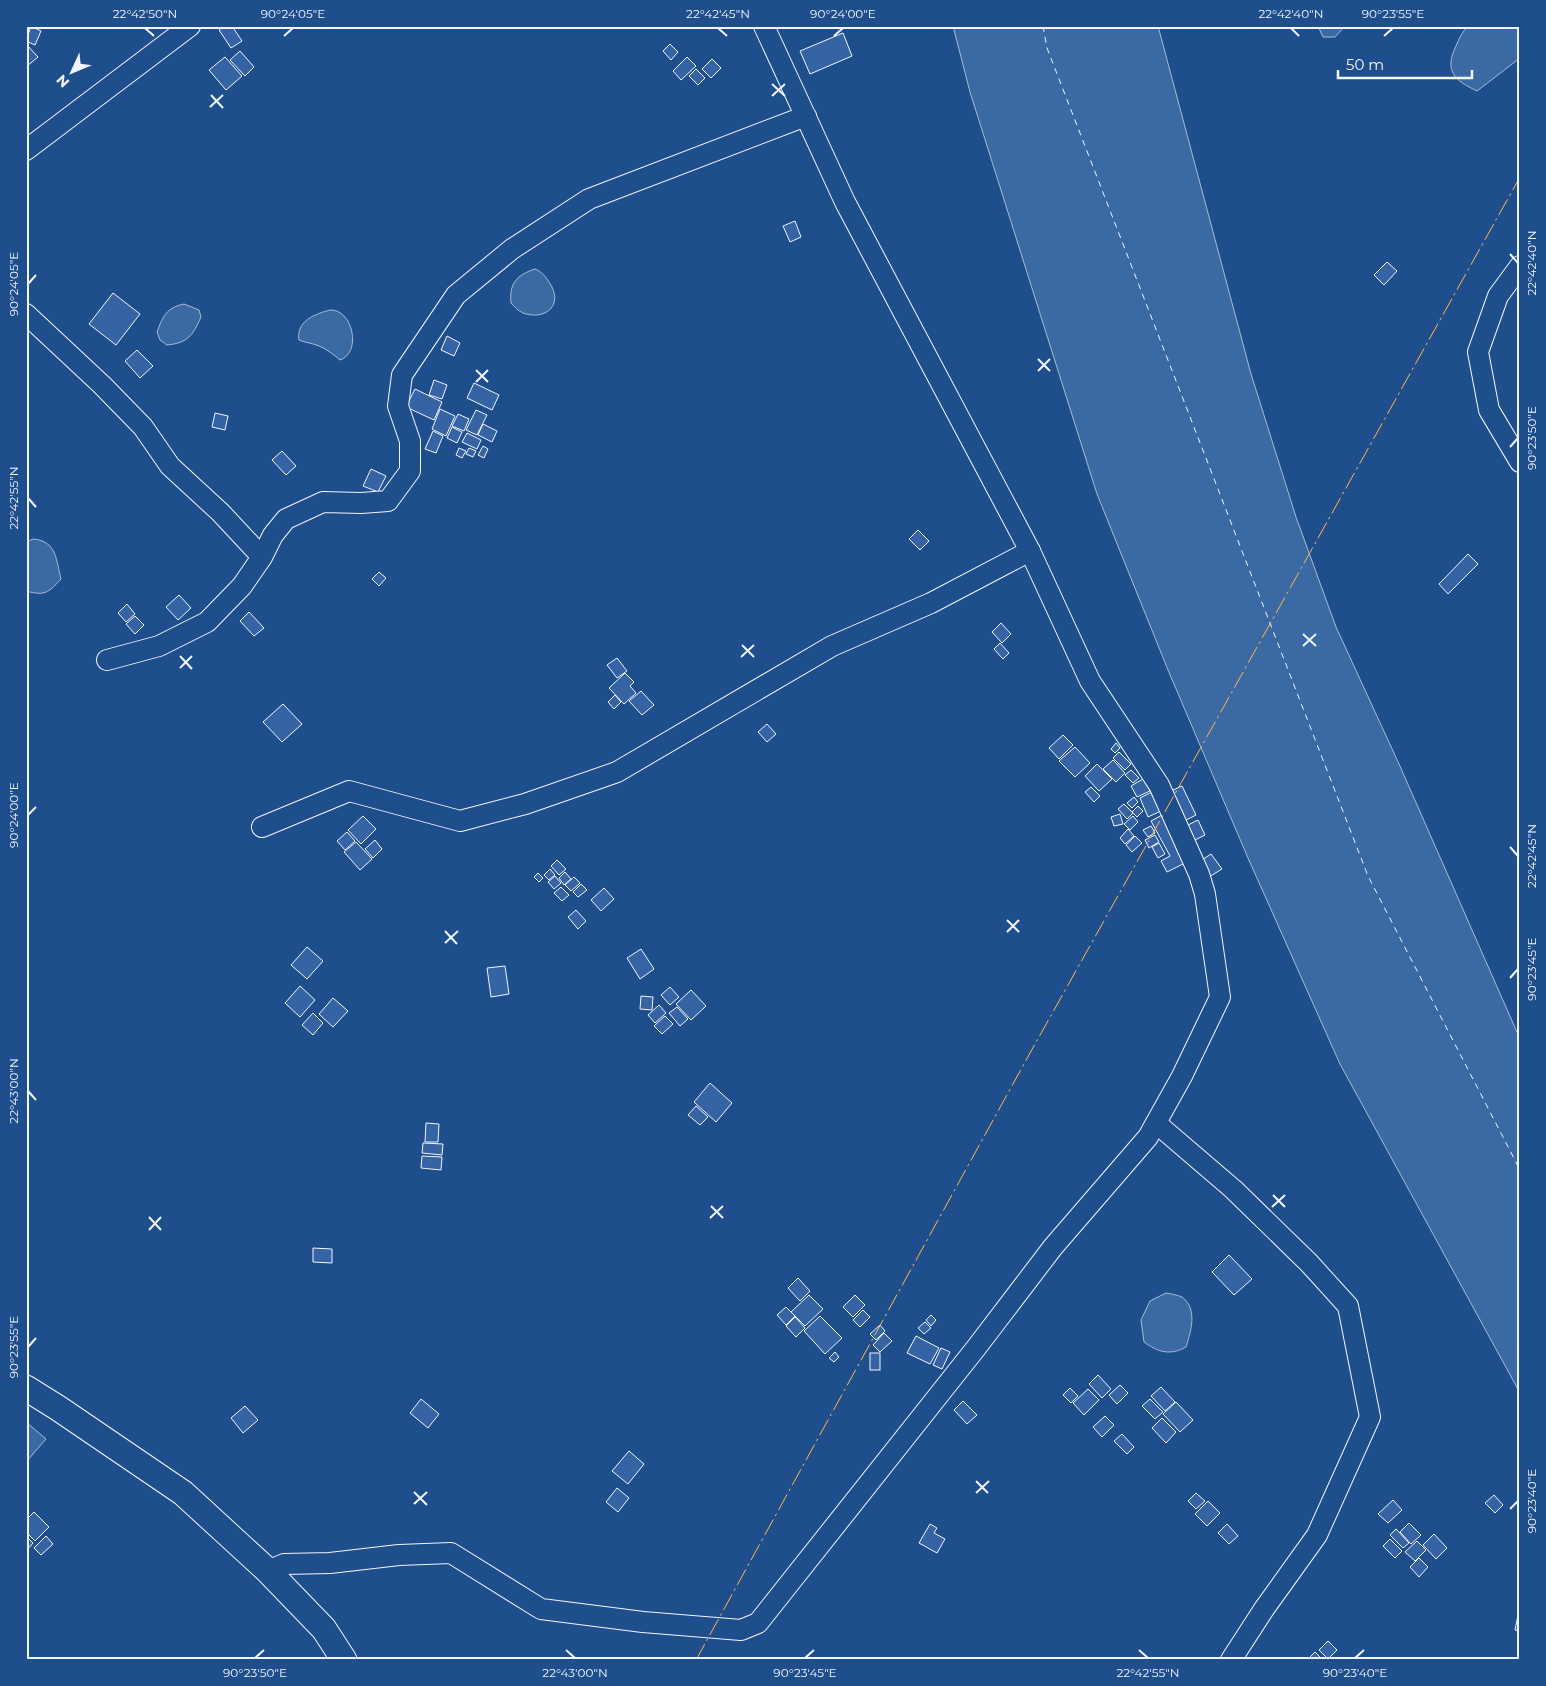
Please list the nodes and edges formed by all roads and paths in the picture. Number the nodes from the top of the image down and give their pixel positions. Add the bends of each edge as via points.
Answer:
1 (190, 26) edge
2 (764, 26) edge
3 (806, 116) junction
4 (26, 150) edge
5 (1520, 266) edge
6 (26, 314) edge
7 (1520, 462) edge
8 (1030, 551) junction
9 (262, 557) junction
10 (107, 660) dead end
11 (262, 827) dead end
12 (1156, 1123) junction
13 (26, 1388) edge
14 (268, 1570) junction
15 (344, 1660) edge
16 (1231, 1660) edge

1 - 4 street
2 - 3 street
3 - 8 street via 846,202
3 - 9 street via 589,198 504,255 456,295 402,375 398,406 410,441 410,472 388,500 323,502 286,519 273,534
5 - 7 street via 1498,296 1478,352 1489,410
6 - 9 street via 102,385 142,427 170,466
8 - 11 street via 930,603 832,646 617,772 525,804 460,821 349,791
8 - 12 street via 1090,681 1160,785 1205,894 1220,997
9 - 10 street via 242,586 207,622 159,646
12 - 14 street via 1148,1137 1053,1247 758,1624 741,1630 541,1609 451,1553 284,1564
12 - 16 street via 1233,1189 1348,1306 1370,1417 1317,1535
13 - 14 main road via 182,1493
14 - 15 main road via 324,1629

